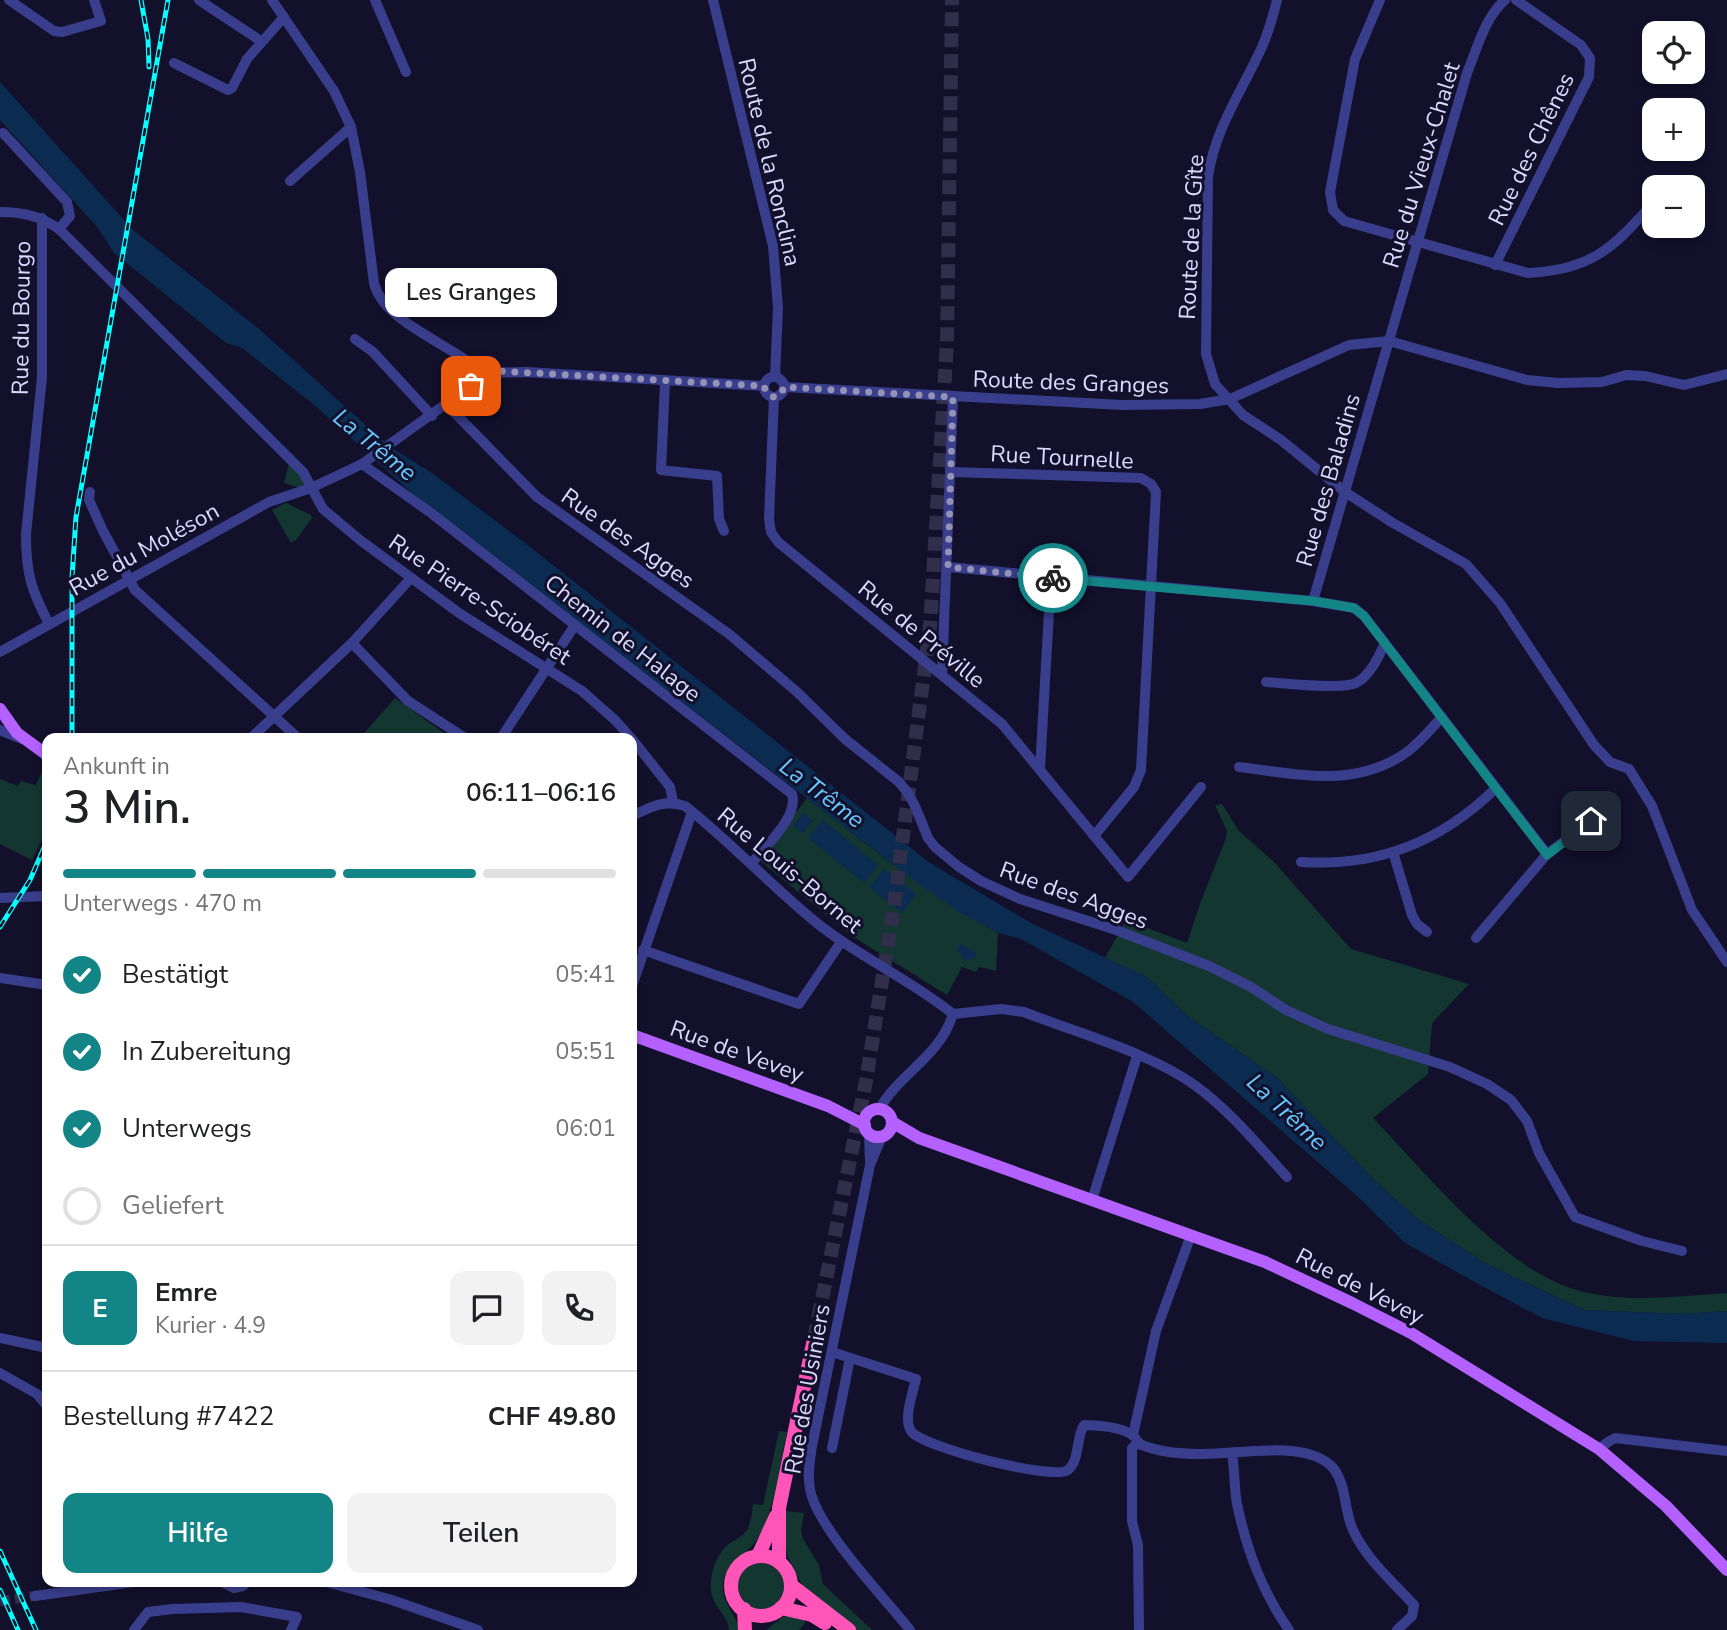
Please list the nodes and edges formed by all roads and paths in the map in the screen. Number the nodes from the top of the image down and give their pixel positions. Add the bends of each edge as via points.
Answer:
1 (9, 0) edge
2 (94, 0) edge
3 (200, 0) edge
4 (272, 0) edge
5 (375, 0) edge
6 (713, 0) edge
7 (1277, 0) edge
8 (1380, 0) edge
9 (1516, 0) edge
10 (1502, 2) edge
11 (284, 17) junction
12 (261, 41) junction
13 (174, 63) dead end
14 (406, 72) dead end
15 (351, 127) junction
16 (3, 134) dead end
17 (290, 181) dead end
18 (0, 212) edge
19 (1642, 215) edge
20 (42, 218) junction
21 (59, 229) junction
22 (1418, 243) junction
23 (1495, 265) junction
24 (355, 339) dead end
25 (1389, 341) junction
26 (481, 373) junction
27 (1727, 374) edge
28 (775, 377) junction
29 (665, 382) junction
30 (764, 386) junction
31 (784, 387) junction
32 (774, 397) junction
33 (953, 397) junction
34 (1230, 399) junction
35 (447, 405) junction
36 (432, 416) junction
37 (363, 463) junction
38 (951, 472) junction
39 (311, 488) junction
40 (90, 492) dead end
41 (1345, 492) junction
42 (724, 531) dead end
43 (948, 567) junction
44 (1051, 577) junction
45 (411, 578) junction
46 (129, 580) junction
47 (1153, 586) junction
48 (1313, 601) junction
49 (49, 624) junction
50 (575, 625) junction
51 (352, 643) junction
52 (1385, 643) junction
53 (0, 652) edge
54 (546, 667) junction
55 (942, 674) junction
56 (1266, 682) dead end
57 (0, 709) edge
58 (1442, 717) junction
59 (274, 718) junction
60 (0, 730) edge
61 (257, 733) edge
62 (292, 733) edge
63 (457, 733) edge
64 (504, 733) edge
65 (627, 733) edge
66 (26, 740) junction
67 (637, 745) edge
68 (42, 751) edge
69 (1239, 767) dead end
70 (1040, 769) junction
71 (1201, 787) dead end
72 (1496, 788) junction
73 (673, 802) junction
74 (1609, 808) dead end
75 (692, 812) junction
76 (637, 814) edge
77 (1094, 836) junction
78 (1393, 852) junction
79 (1547, 855) junction
80 (1301, 862) dead end
81 (751, 864) junction
82 (42, 896) edge
83 (0, 898) edge
84 (1427, 932) dead end
85 (1476, 938) dead end
86 (841, 942) junction
87 (643, 950) junction
88 (1727, 962) edge
89 (637, 970) edge
90 (0, 978) edge
91 (42, 984) edge
92 (953, 1014) junction
93 (637, 1037) edge
94 (1138, 1056) junction
95 (878, 1125) junction
96 (1287, 1177) dead end
97 (1092, 1200) junction
98 (1191, 1235) junction
99 (1682, 1251) dead end
100 (0, 1338) edge
101 (814, 1339) tunnel mouth
102 (42, 1348) edge
103 (832, 1352) junction
104 (850, 1358) junction
105 (0, 1373) edge
106 (42, 1400) edge
107 (1136, 1439) junction
108 (832, 1448) dead end
109 (1599, 1449) junction
110 (1727, 1451) edge
111 (1232, 1454) junction
112 (779, 1508) junction
113 (758, 1556) junction
114 (779, 1562) junction
115 (1727, 1570) edge
116 (792, 1586) junction
117 (99, 1587) edge
118 (224, 1587) edge
119 (246, 1587) edge
120 (345, 1587) edge
121 (35, 1596) tunnel mouth
122 (228, 1607) junction
123 (241, 1607) junction
124 (781, 1608) junction
125 (744, 1609) junction
126 (767, 1615) junction
127 (134, 1630) edge
128 (291, 1630) edge
129 (478, 1630) edge
130 (745, 1630) edge
131 (760, 1630) edge
132 (834, 1630) edge
133 (849, 1630) edge
134 (911, 1630) edge
135 (1139, 1630) edge
136 (1289, 1630) edge
137 (1397, 1630) edge

1 - 2 street via 62,32 101,21
3 - 12 street
4 - 11 street
5 - 14 street
6 - 28 street, Route de la Ronclina via 773,246 778,307
7 - 34 street, Route de la Gîte via 1261,49 1217,137 1209,177 1206,354 1215,384
8 - 22 street via 1355,60 1330,192 1333,210 1344,221
9 - 23 street, Rue des Chênes via 1581,45 1590,58 1590,68
10 - 22 street, Rue du Vieux-Chalet via 1467,73
11 - 12 street
11 - 15 street via 334,91
12 - 13 street via 228,90
15 - 17 street
15 - 26 street via 373,284 379,299
16 - 21 street via 66,202 70,216
18 - 20 street
19 - 23 street via 1605,252 1584,264 1528,273
20 - 21 street, Rue Pierre-Sciobéret
20 - 49 street, Rue du Bourgo via 42,377 26,560 33,593
21 - 39 street, Rue Pierre-Sciobéret via 303,472
22 - 23 street
22 - 25 street, Rue du Vieux-Chalet
24 - 36 street via 373,352
25 - 27 street via 1537,381 1602,382 1626,375 1684,386
25 - 34 street, Route des Granges via 1349,345
25 - 41 street, Rue des Baladins
26 - 29 street
26 - 35 street
28 - 30 street
28 - 31 street
29 - 30 street
29 - 42 street via 661,470 717,476
30 - 32 street
31 - 32 street
31 - 33 street, Route des Granges
32 - 55 street, Rue de Préville via 771,533
33 - 34 street, Route des Granges via 1170,406
33 - 38 street
34 - 41 street, Route de la Gîte via 1243,415
35 - 36 street
35 - 99 street, Rue des Agges via 537,497 729,634 899,782 934,847 959,867 1020,899 1209,966 1328,1029 1450,1067 1487,1084 1511,1100 1527,1121 1539,1153 1575,1217
36 - 37 street
37 - 39 street
37 - 50 street, Chemin de Halage
38 - 43 street
38 - 47 street, Rue Tournelle via 1141,478 1156,492
39 - 45 street, Rue Pierre-Sciobéret via 323,509
39 - 46 street, Rue du Moléson via 269,502
40 - 46 street via 89,500
41 - 48 street, Rue des Baladins
41 - 88 street, Route de la Gîte via 1466,564 1500,603 1594,745 1610,762 1629,769 1652,806 1692,910
43 - 44 street, Rue des Baladins
43 - 55 street
44 - 47 street, Rue des Baladins
44 - 70 street
45 - 51 street
45 - 54 street, Rue Pierre-Sciobéret
46 - 49 street, Rue du Moléson
46 - 59 street
47 - 48 street, Rue des Baladins
47 - 77 street, Rue Tournelle via 1141,770 1134,788
48 - 52 street via 1354,608
49 - 53 street, Rue du Moléson
50 - 54 street
50 - 81 street, Chemin de Halage via 792,794 795,802 790,816
51 - 59 street
51 - 63 street via 408,701
52 - 56 street via 1366,675 1355,684
52 - 58 street
54 - 64 street
54 - 65 street, Rue Pierre-Sciobéret via 582,691
55 - 70 street, Rue de Préville via 1002,723
57 - 66 main road
58 - 69 street via 1409,751 1359,775 1322,777
58 - 72 street
59 - 61 street
59 - 62 street
60 - 66 street
66 - 68 main road
67 - 73 street, Rue Pierre-Sciobéret via 670,787
70 - 77 street, Rue de Préville
71 - 77 street, Rue de Préville via 1128,877
72 - 78 street via 1464,817 1427,840
72 - 79 street
73 - 75 street, Rue Louis-Bornet
73 - 76 street
74 - 79 street
75 - 81 street, Rue Louis-Bornet
75 - 87 street
78 - 80 street via 1345,862
78 - 84 street via 1412,915
79 - 85 street
81 - 86 street, Rue Louis-Bornet
82 - 83 street
86 - 87 street via 799,1004
86 - 92 street, Rue Louis-Bornet
87 - 89 street
90 - 91 street
92 - 94 street via 1001,1009 1024,1012
92 - 95 street via 948,1030
93 - 95 main road, Rue de Vevey
94 - 96 street via 1195,1086 1233,1118
94 - 97 street
95 - 97 main road, Rue de Vevey
95 - 103 street, Rue des Usiniers
97 - 98 main road, Rue de Vevey
98 - 107 street via 1156,1331
98 - 109 main road, Rue de Vevey via 1265,1262 1352,1303
100 - 102 street
101 - 112 highway
103 - 104 street
103 - 134 street, Rue des Usiniers via 811,1456 810,1493 829,1529
104 - 107 street via 916,1379 908,1428 925,1441 955,1451 1059,1473 1073,1463 1084,1425
104 - 108 street
105 - 106 street
107 - 111 street via 1170,1451
107 - 135 street via 1132,1448 1132,1521 1138,1545
109 - 110 street via 1615,1438
109 - 115 main road, Rue de Vevey via 1666,1506
111 - 136 street via 1237,1503 1252,1559 1271,1604
111 - 137 street via 1297,1450 1312,1453 1335,1470 1354,1532 1414,1605 1412,1616
112 - 113 highway
112 - 114 highway
113 - 114 highway
113 - 125 highway via 740,1564 732,1579 733,1595
114 - 116 highway
116 - 124 highway
116 - 133 highway
117 - 121 street
118 - 122 street
119 - 123 street
120 - 129 street
122 - 123 street
122 - 127 street via 148,1612
123 - 128 street via 297,1617
124 - 126 highway
124 - 132 highway via 812,1615
125 - 126 highway
125 - 130 highway
126 - 131 highway

